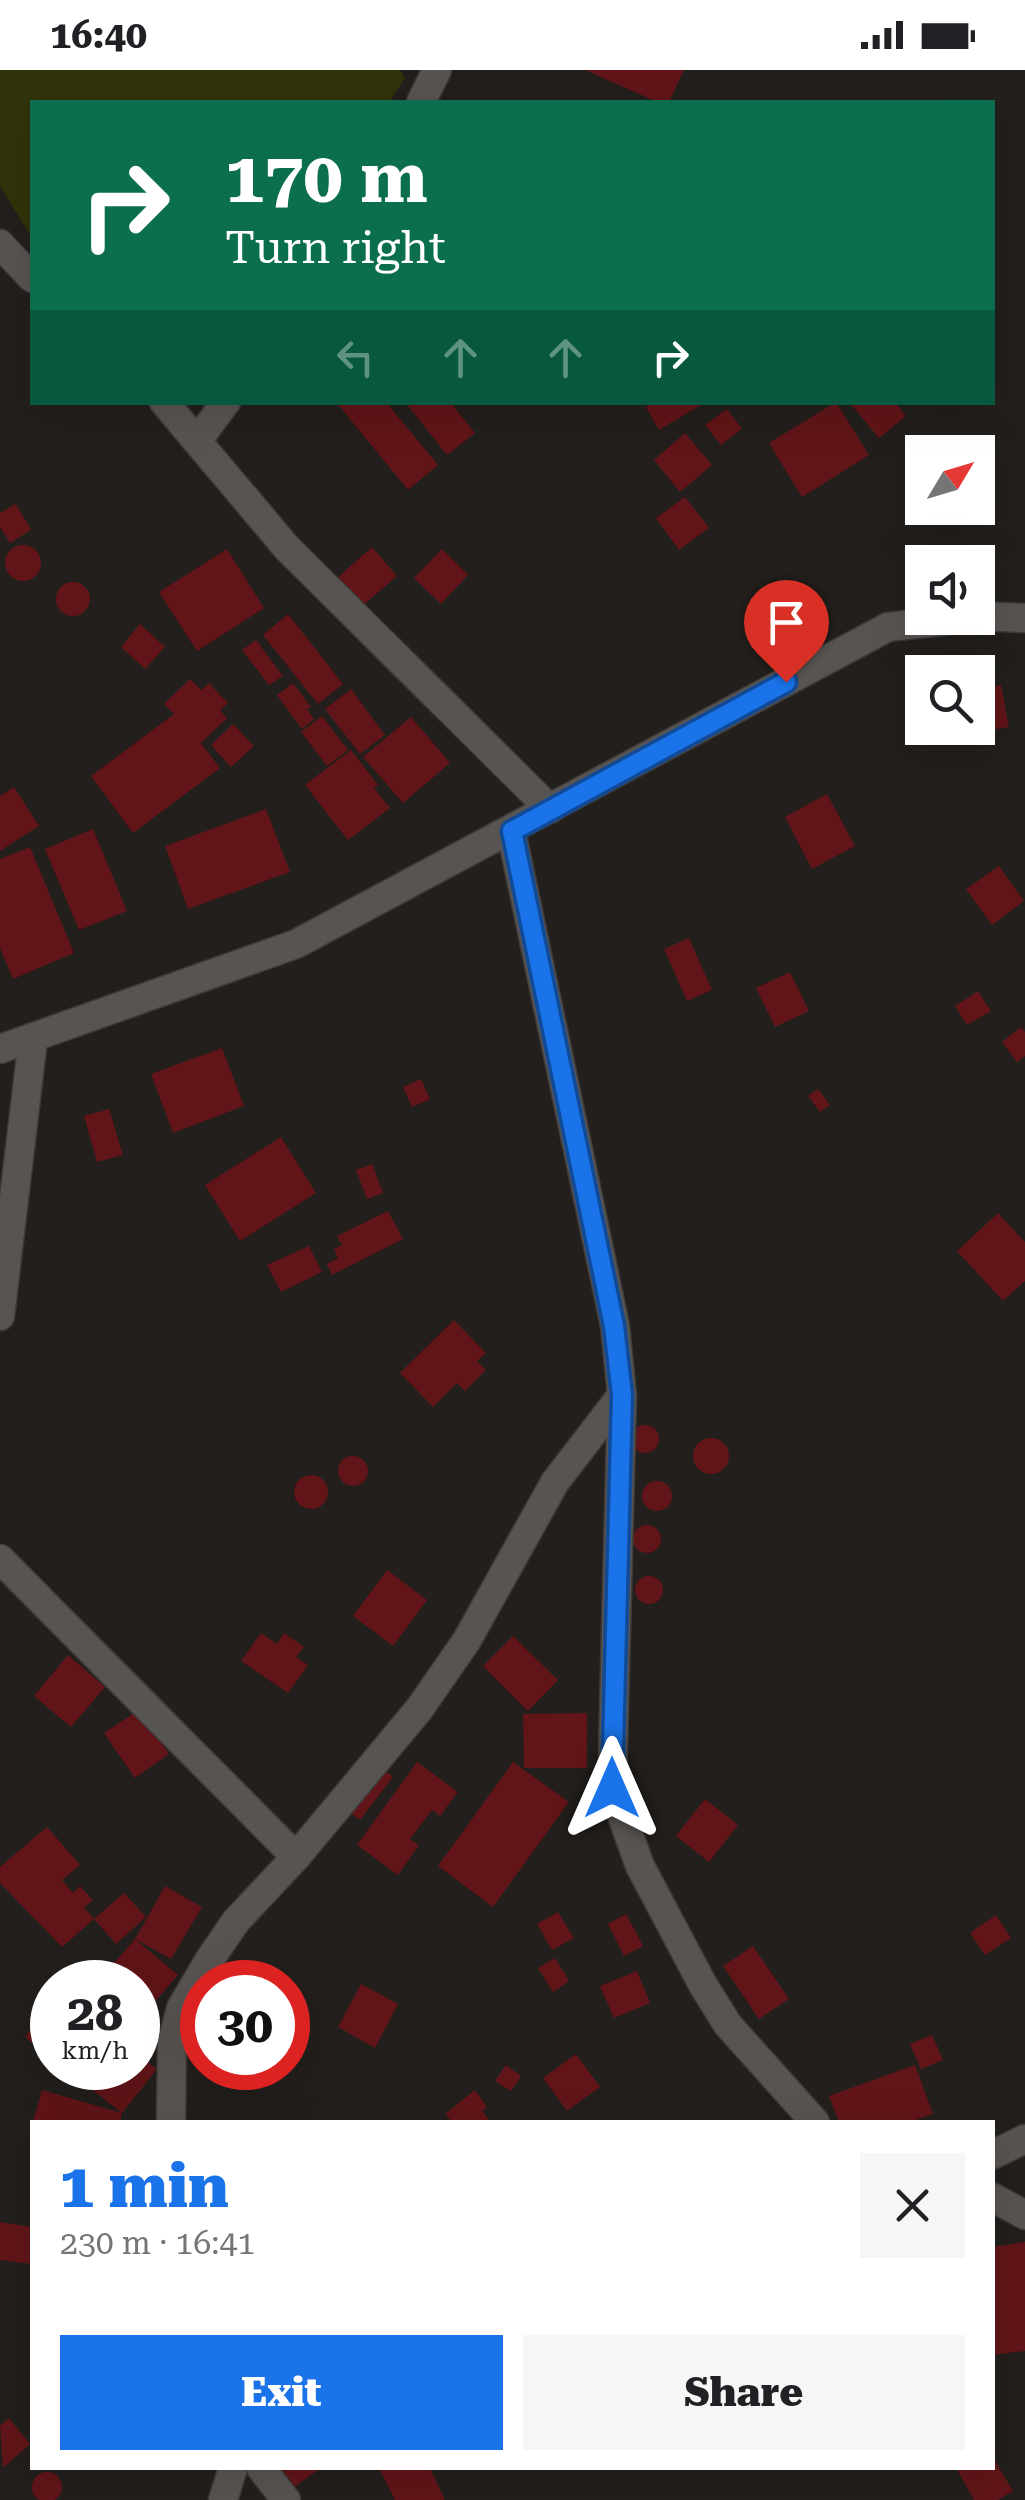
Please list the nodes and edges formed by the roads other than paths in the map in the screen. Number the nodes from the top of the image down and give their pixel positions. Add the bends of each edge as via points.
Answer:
1 (437, 70) edge
2 (422, 100) edge
3 (0, 244) edge
4 (30, 276) edge
5 (167, 405) edge
6 (224, 405) edge
7 (197, 441) junction
8 (995, 617) edge
9 (1025, 618) edge
10 (905, 625) edge
11 (550, 809) junction
12 (512, 831) junction
13 (33, 1040) junction
14 (0, 1049) edge
15 (0, 1316) edge
16 (622, 1395) junction
17 (0, 1559) edge
18 (296, 1857) junction
19 (171, 2120) edge
20 (812, 2120) edge
21 (1025, 2139) edge
22 (995, 2154) edge
23 (995, 2199) edge
24 (1025, 2215) edge
25 (232, 2470) edge
26 (263, 2470) edge
27 (223, 2500) edge
28 (286, 2500) edge

1 - 2 street
3 - 4 street
5 - 7 street
6 - 7 street
7 - 11 street via 287,548
8 - 9 street
10 - 11 street via 888,627
11 - 12 street
12 - 13 street via 296,944
12 - 16 street via 614,1326
13 - 14 street
13 - 15 street
16 - 18 street via 556,1482 467,1640 420,1708
16 - 20 street via 612,1788 640,1866 703,1986 728,2025
17 - 18 street
18 - 19 street via 236,1921 182,2008 172,2043
21 - 22 street
23 - 24 street
25 - 27 street
26 - 28 street

